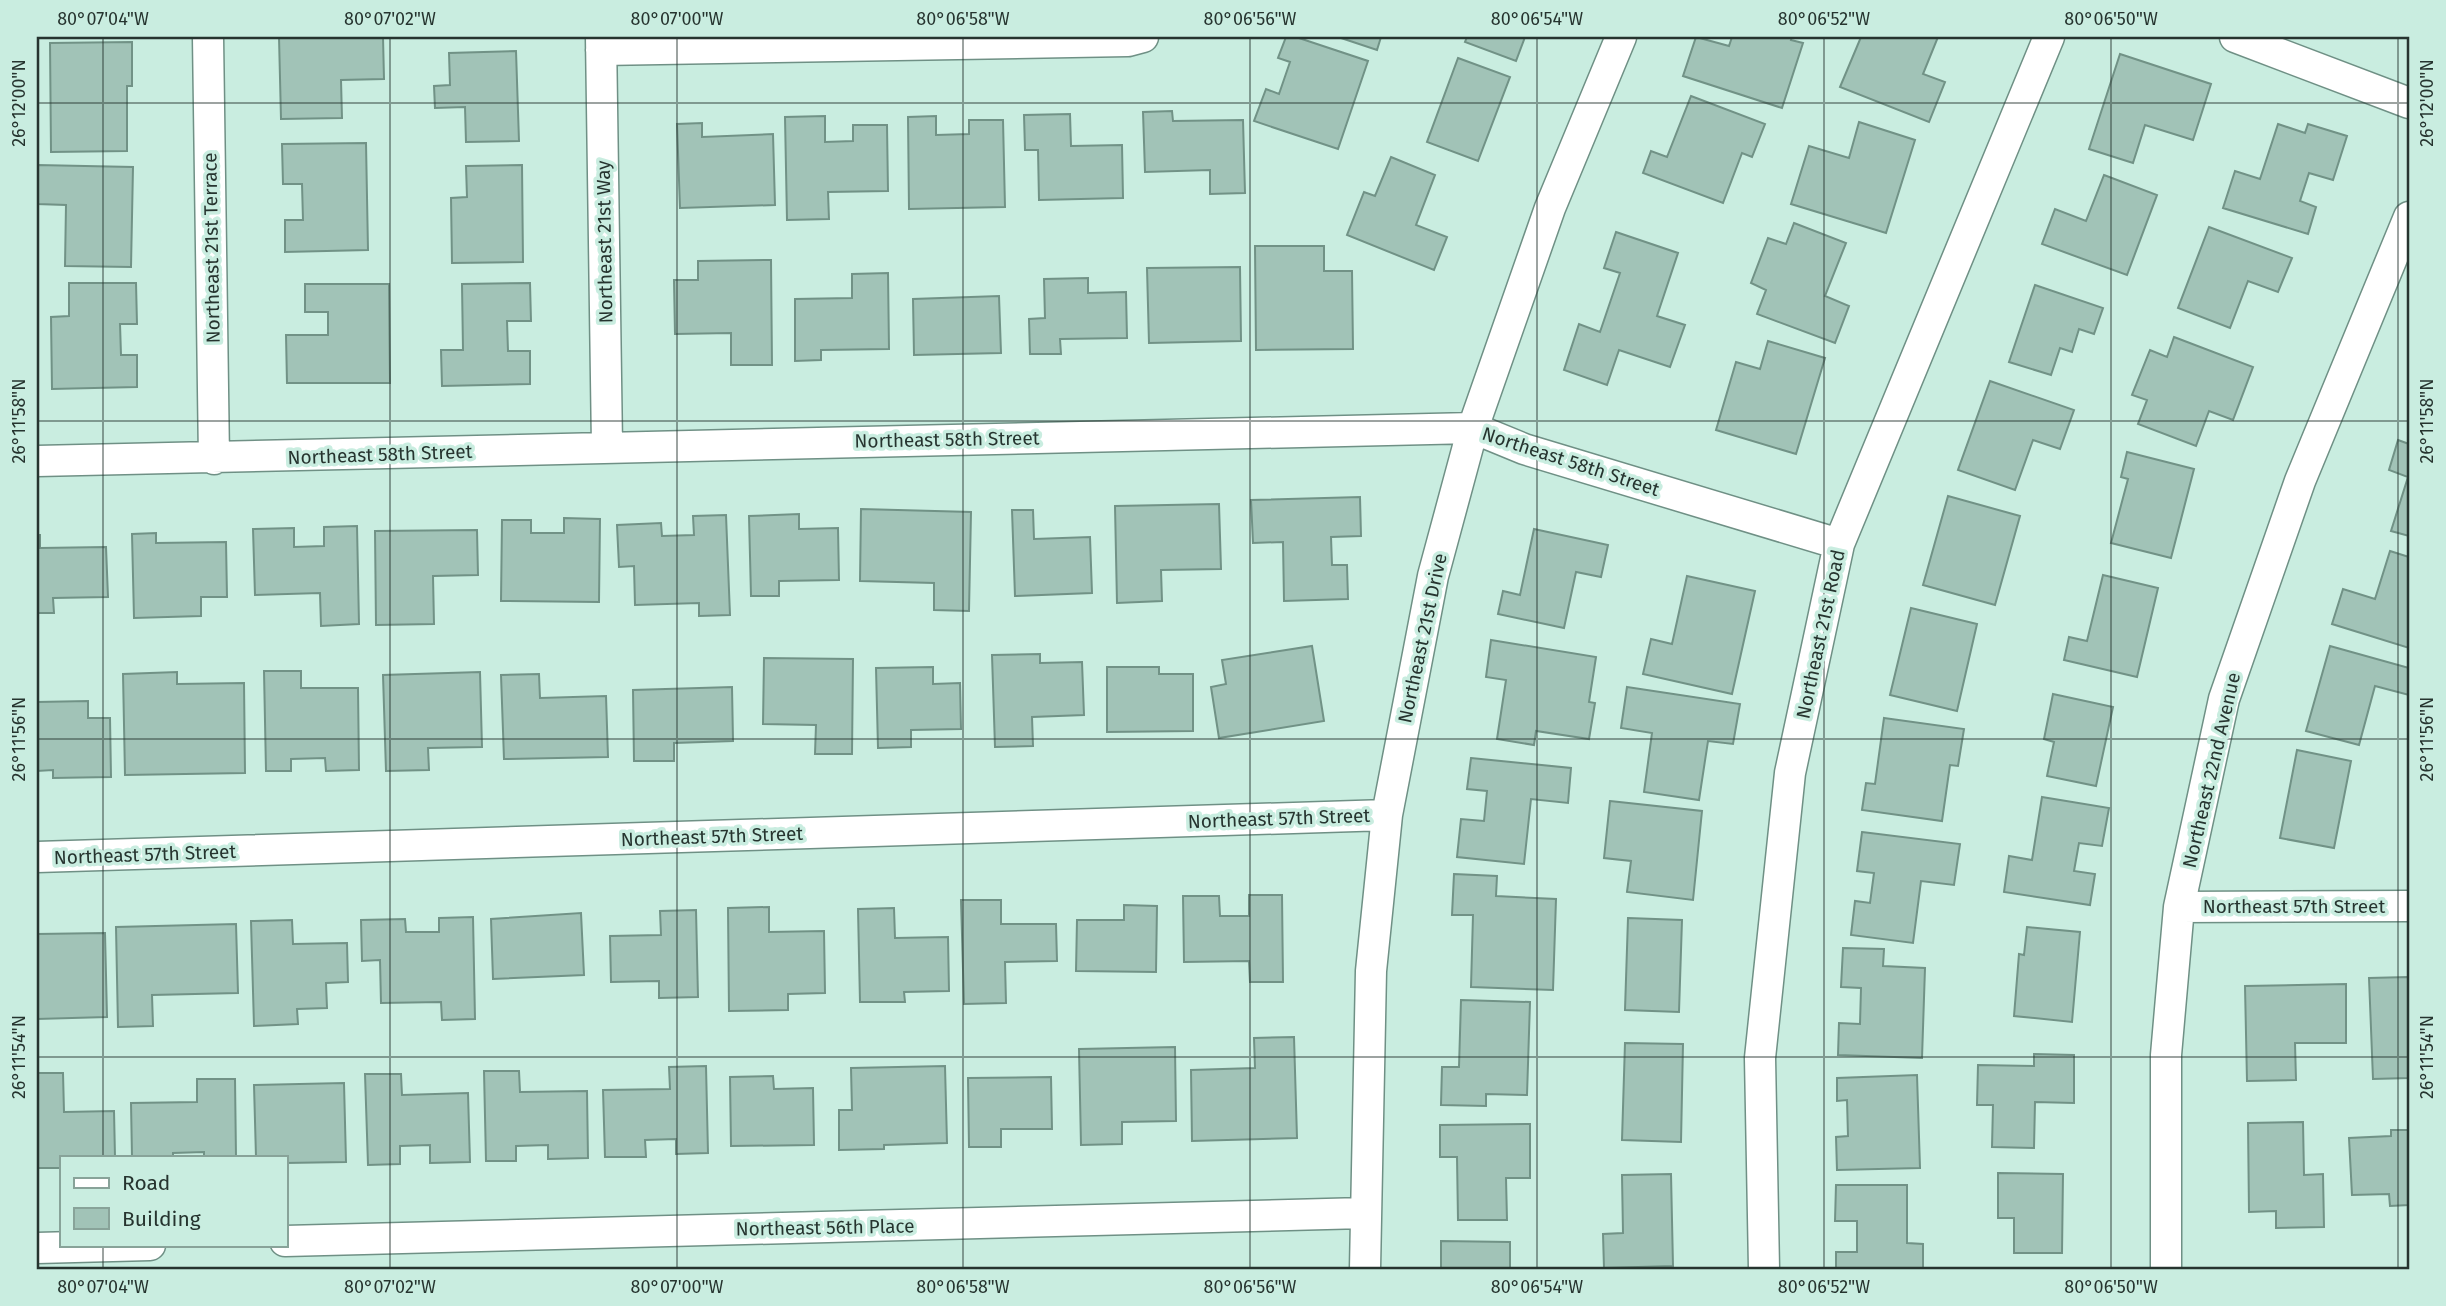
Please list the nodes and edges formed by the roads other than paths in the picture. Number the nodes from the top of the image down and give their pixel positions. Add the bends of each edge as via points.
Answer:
1 (208, 37) edge
2 (1143, 37) edge
3 (1621, 37) edge
4 (2049, 37) edge
5 (2235, 37) edge
6 (601, 43) edge
7 (2409, 103) edge
8 (2409, 217) edge
9 (1473, 428) junction
10 (607, 446) junction
11 (214, 459) junction
12 (37, 461) edge
13 (1839, 544) junction
14 (1387, 815) junction
15 (37, 857) edge
16 (2409, 906) edge
17 (2179, 907) junction
18 (1364, 1213) junction
19 (287, 1241) edge
20 (112, 1246) edge
21 (37, 1248) edge
22 (1365, 1269) edge
23 (1764, 1269) edge
24 (2166, 1269) edge

1 - 11 street, Northeast 21st Terrace
2 - 6 street via 1128,41
3 - 9 street, Northeast 21st Drive via 1550,208
4 - 13 street, Northeast 21st Road
5 - 7 street
6 - 10 street, Northeast 21st Way
8 - 17 street, Northeast 22nd Avenue via 2300,481 2224,699
9 - 10 street, Northeast 58th Street
9 - 13 street, Northeast 58th Street via 1524,449
9 - 14 street, Northeast 21st Drive via 1433,576
10 - 11 street, Northeast 58th Street
11 - 12 street, Northeast 58th Street
13 - 23 street, Northeast 21st Road via 1790,773 1760,1058
14 - 15 street, Northeast 57th Street
14 - 18 street, Northeast 21st Drive via 1371,971
16 - 17 street, Northeast 57th Street
17 - 24 street, Northeast 22nd Avenue via 2166,1055
18 - 19 street, Northeast 56th Place
18 - 22 street, Northeast 21st Drive
20 - 21 street

